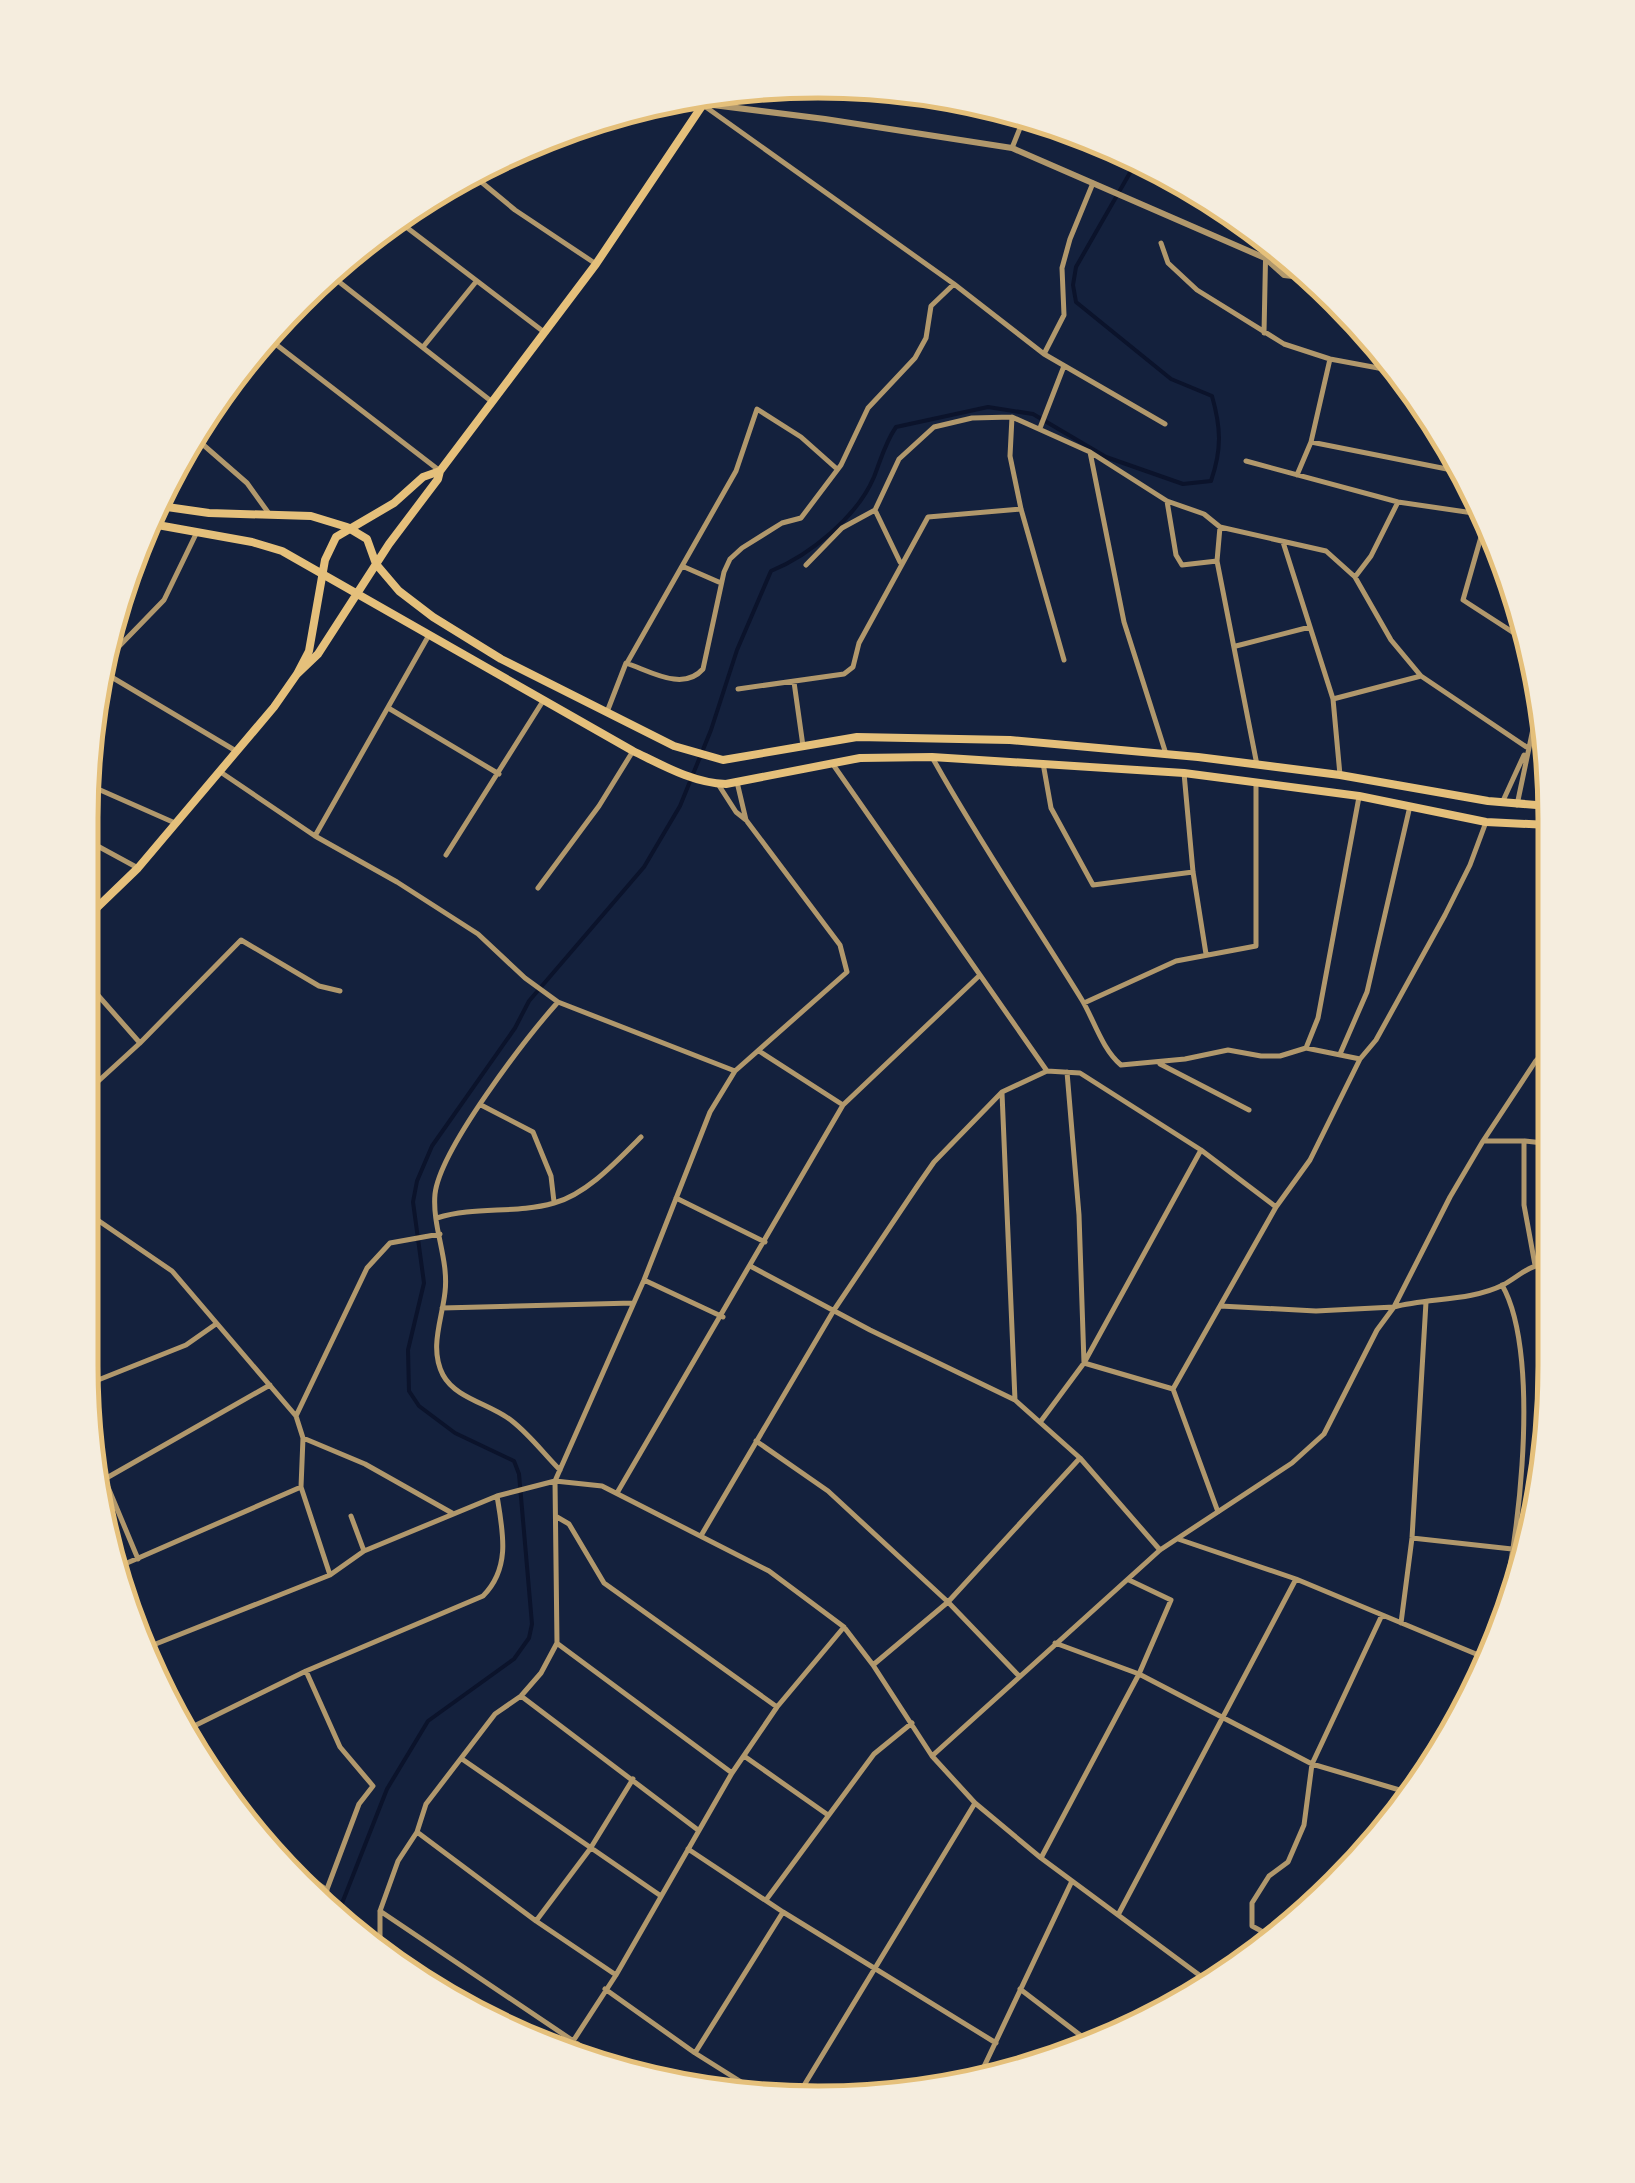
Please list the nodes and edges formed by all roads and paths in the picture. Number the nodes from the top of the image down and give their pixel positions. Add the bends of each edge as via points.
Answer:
1 (711, 106) edge
2 (701, 107) edge
3 (705, 107) edge
4 (1020, 127) edge
5 (1012, 148) junction
6 (481, 182) edge
7 (1093, 183) junction
8 (406, 227) edge
9 (1161, 243) dead end
10 (1264, 253) edge
11 (1269, 257) edge
12 (1264, 258) junction
13 (596, 264) junction
14 (1292, 276) edge
15 (338, 280) edge
16 (475, 283) junction
17 (954, 284) junction
18 (544, 332) junction
19 (1264, 334) junction
20 (276, 343) edge
21 (423, 347) junction
22 (1044, 354) junction
23 (1330, 359) junction
24 (1064, 366) junction
25 (1380, 368) edge
26 (491, 402) junction
27 (1012, 418) junction
28 (1165, 424) dead end
29 (1040, 426) junction
30 (1311, 442) junction
31 (202, 444) edge
32 (1090, 452) junction
33 (1246, 460) dead end
34 (837, 469) junction
35 (1447, 469) edge
36 (440, 471) junction
37 (1297, 475) junction
38 (1167, 501) junction
39 (1398, 502) junction
40 (168, 507) edge
41 (1021, 509) junction
42 (876, 510) junction
43 (1469, 512) edge
44 (270, 515) junction
45 (160, 526) edge
46 (347, 527) junction
47 (1220, 527) junction
48 (196, 534) junction
49 (1481, 538) edge
50 (1283, 542) junction
51 (1217, 561) junction
52 (376, 564) junction
53 (901, 564) junction
54 (806, 565) dead end
55 (682, 566) junction
56 (324, 574) junction
57 (1354, 577) junction
58 (721, 583) junction
59 (358, 592) junction
60 (1310, 627) junction
61 (1513, 632) edge
62 (429, 635) junction
63 (1236, 646) junction
64 (118, 647) edge
65 (1064, 660) dead end
66 (626, 664) junction
67 (297, 674) junction
68 (111, 676) edge
69 (1421, 676) junction
70 (794, 682) junction
71 (738, 689) dead end
72 (1332, 699) junction
73 (543, 701) junction
74 (389, 708) junction
75 (606, 714) junction
76 (1532, 731) edge
77 (804, 746) junction
78 (1528, 748) junction
79 (633, 750) junction
80 (236, 751) junction
81 (1166, 754) junction
82 (932, 757) junction
83 (832, 763) junction
84 (1043, 764) junction
85 (1257, 766) junction
86 (220, 771) junction
87 (499, 774) junction
88 (1184, 774) junction
89 (1340, 776) junction
90 (737, 782) junction
91 (1256, 782) junction
92 (713, 783) junction
93 (99, 789) edge
94 (1359, 796) junction
95 (1488, 802) junction
96 (1502, 803) junction
97 (1517, 805) junction
98 (1410, 806) junction
99 (1537, 806) edge
100 (746, 820) junction
101 (1486, 822) junction
102 (175, 823) junction
103 (1514, 824) junction
104 (1538, 825) edge
105 (315, 836) junction
106 (98, 846) edge
107 (446, 855) dead end
108 (138, 868) junction
109 (1192, 872) junction
110 (538, 888) dead end
111 (98, 907) edge
112 (1206, 954) junction
113 (980, 975) junction
114 (340, 991) dead end
115 (98, 995) edge
116 (558, 1002) junction
117 (1084, 1004) junction
118 (140, 1043) junction
119 (1306, 1048) junction
120 (759, 1050) junction
121 (1340, 1054) junction
122 (1360, 1059) junction
123 (1538, 1059) edge
124 (1157, 1063) junction
125 (734, 1071) junction
126 (1047, 1071) junction
127 (1067, 1072) junction
128 (98, 1081) edge
129 (1002, 1092) junction
130 (481, 1105) junction
131 (843, 1106) junction
132 (1249, 1110) dead end
133 (641, 1137) dead end
134 (1483, 1141) junction
135 (1524, 1141) junction
136 (1538, 1142) edge
137 (1202, 1150) junction
138 (676, 1198) junction
139 (554, 1203) junction
140 (1276, 1207) junction
141 (436, 1218) junction
142 (98, 1220) edge
143 (440, 1234) junction
144 (765, 1242) junction
145 (1534, 1265) junction
146 (1538, 1265) edge
147 (752, 1267) junction
148 (644, 1280) junction
149 (1502, 1285) junction
150 (1426, 1301) junction
151 (633, 1303) junction
152 (1220, 1306) junction
153 (442, 1308) junction
154 (1394, 1308) junction
155 (834, 1310) junction
156 (722, 1317) junction
157 (216, 1324) junction
158 (1084, 1363) junction
159 (98, 1380) edge
160 (270, 1384) junction
161 (1174, 1390) junction
162 (1015, 1400) junction
163 (296, 1416) junction
164 (1040, 1421) junction
165 (303, 1438) junction
166 (756, 1441) junction
167 (1080, 1458) junction
168 (560, 1470) junction
169 (107, 1479) edge
170 (555, 1481) junction
171 (301, 1487) junction
172 (108, 1488) edge
173 (617, 1493) junction
174 (496, 1496) junction
175 (1218, 1512) junction
176 (452, 1513) junction
177 (350, 1516) dead end
178 (557, 1516) junction
179 (702, 1534) junction
180 (1178, 1538) junction
181 (1412, 1538) junction
182 (1512, 1549) junction
183 (1160, 1550) junction
184 (364, 1551) junction
185 (138, 1559) junction
186 (126, 1564) edge
187 (1509, 1565) edge
188 (330, 1575) junction
189 (1296, 1579) junction
190 (1129, 1580) junction
191 (948, 1602) junction
192 (1382, 1615) junction
193 (1401, 1623) junction
194 (844, 1628) junction
195 (1055, 1643) junction
196 (153, 1644) edge
197 (557, 1644) junction
198 (1477, 1654) edge
199 (872, 1665) junction
200 (306, 1672) junction
201 (1139, 1674) junction
202 (1019, 1676) junction
203 (521, 1696) junction
204 (777, 1706) junction
205 (1224, 1716) junction
206 (912, 1724) junction
207 (194, 1726) edge
208 (744, 1756) junction
209 (932, 1756) junction
210 (461, 1759) junction
211 (1312, 1764) junction
212 (732, 1773) junction
213 (634, 1778) junction
214 (1399, 1790) edge
215 (974, 1803) junction
216 (829, 1815) junction
217 (698, 1830) junction
218 (417, 1832) junction
219 (688, 1848) junction
220 (590, 1849) junction
221 (1041, 1858) junction
222 (1072, 1881) junction
223 (316, 1882) edge
224 (327, 1890) joint
225 (661, 1896) junction
226 (766, 1900) junction
227 (380, 1911) junction
228 (783, 1912) junction
229 (1118, 1915) junction
230 (536, 1921) junction
231 (1262, 1932) edge
232 (380, 1938) edge
233 (876, 1968) junction
234 (616, 1975) junction
235 (1200, 1975) edge
236 (605, 1989) junction
237 (1020, 1989) junction
238 (1081, 2035) edge
239 (573, 2040) junction
240 (996, 2043) junction
241 (580, 2045) edge
242 (695, 2053) junction
243 (985, 2066) edge
244 (740, 2081) edge
245 (804, 2085) edge

1 - 5 street
2 - 13 main road
3 - 17 street
4 - 5 street
5 - 7 street
6 - 13 street
7 - 12 street
7 - 22 street via 1062,268 1064,315
8 - 16 street
9 - 19 street via 1168,262 1197,290
10 - 12 street
11 - 12 street
12 - 14 street
12 - 19 street
13 - 18 main road
15 - 21 street
16 - 18 street
16 - 21 street
17 - 22 street
17 - 34 street via 931,306 915,358 868,408
18 - 26 main road
19 - 23 street
20 - 36 street
21 - 26 street
22 - 24 street
23 - 25 street
23 - 30 street
24 - 28 street
24 - 29 street
26 - 36 main road
27 - 29 street
27 - 41 street via 1010,456
27 - 42 street via 934,427 899,459
29 - 32 street
30 - 35 street
30 - 37 street
31 - 44 street
32 - 38 street
32 - 81 street via 1124,622
33 - 37 street
34 - 55 street via 757,409 736,471
34 - 58 street via 801,518 782,523 730,559
36 - 46 main road
36 - 52 main road
37 - 39 street
38 - 47 street
38 - 51 street via 1182,564
39 - 43 street
39 - 57 street
40 - 44 main road
41 - 53 street via 928,517
41 - 65 street
42 - 53 street
42 - 54 street via 842,528
44 - 46 main road via 311,516
45 - 48 main road
46 - 52 main road via 367,539
46 - 56 main road via 330,548
47 - 50 street
47 - 51 street
48 - 56 main road via 282,551
48 - 64 street via 164,600
49 - 61 street via 1464,600
50 - 57 street via 1326,551
50 - 60 street
51 - 63 street
52 - 59 main road
52 - 75 main road via 433,617
53 - 70 street via 859,643 854,668
55 - 58 street
55 - 66 street
56 - 59 main road
56 - 67 main road via 309,650
57 - 69 street
58 - 66 street via 696,676 674,680
59 - 62 main road
59 - 67 main road
60 - 63 street
60 - 72 street
62 - 73 main road
62 - 74 street
63 - 85 street
66 - 75 street
67 - 80 main road
68 - 80 street
69 - 72 street
69 - 78 street
70 - 71 street
70 - 77 street
72 - 89 street
73 - 79 main road
73 - 87 street
74 - 87 street
74 - 105 street
75 - 77 main road via 718,759
76 - 78 street
77 - 81 main road via 910,736
78 - 96 street
78 - 97 street
79 - 92 main road
79 - 110 street
80 - 86 main road
81 - 85 main road
82 - 83 main road
82 - 84 main road
82 - 117 street
83 - 90 main road
83 - 113 street
84 - 88 main road
84 - 109 street via 1051,808 1093,884
85 - 89 main road
86 - 102 main road
86 - 105 street
87 - 107 street
88 - 91 main road
88 - 109 street
89 - 95 main road
90 - 92 main road
90 - 100 street
91 - 94 main road
91 - 112 street via 1256,946
92 - 100 street
93 - 102 street
94 - 98 main road
94 - 119 street via 1318,1018
95 - 96 main road
95 - 101 main road
96 - 97 main road
97 - 99 main road
97 - 103 main road
98 - 101 main road
98 - 121 street via 1367,992
100 - 120 street via 840,945 846,972
101 - 103 main road
101 - 122 street via 1445,915
102 - 108 main road
103 - 104 main road
105 - 116 street via 478,934
106 - 108 street
108 - 111 main road
109 - 112 street
112 - 117 street
113 - 126 street
113 - 131 street
114 - 118 street via 319,986 241,940
115 - 118 street
116 - 125 street
116 - 130 street
117 - 124 street via 1112,1058
118 - 128 street
119 - 121 street
119 - 124 street via 1280,1056 1228,1050
120 - 125 street
120 - 131 street
121 - 122 street
122 - 140 street via 1310,1160
123 - 134 street
124 - 132 street
125 - 138 street
126 - 127 street
126 - 129 street
127 - 137 street via 1080,1073
127 - 158 street
129 - 155 street via 934,1162
129 - 162 street
130 - 139 street via 533,1132
130 - 141 street via 437,1182
131 - 144 street
133 - 139 street via 590,1183
134 - 135 street
134 - 154 street
135 - 136 street
135 - 145 street via 1524,1205
137 - 140 street
137 - 158 street
138 - 144 street
138 - 148 street
139 - 141 street
140 - 152 street
141 - 143 street
142 - 157 street via 172,1271
143 - 153 street
143 - 163 street via 390,1244 367,1268
144 - 147 street
145 - 146 street
145 - 149 street
147 - 155 street
147 - 156 street
148 - 151 street
148 - 156 street
149 - 150 street
149 - 182 street via 1520,1354 1524,1421
150 - 154 street
150 - 181 street
151 - 153 street
151 - 168 street
152 - 154 street
152 - 161 street
153 - 168 street via 438,1353 450,1384 511,1420
154 - 175 street via 1324,1434 1292,1464
155 - 162 street
155 - 166 street
156 - 173 street
157 - 159 street via 186,1345
157 - 160 street
158 - 161 street
158 - 164 street
160 - 163 street
160 - 169 street
161 - 175 street
162 - 164 street
163 - 165 street
164 - 167 street
165 - 171 street
165 - 176 street
166 - 179 street
166 - 191 street via 828,1491
167 - 183 street
167 - 191 street
168 - 170 street
170 - 173 street
170 - 174 street
170 - 178 street
171 - 185 street
171 - 188 street
172 - 185 street
173 - 179 street
174 - 176 street
174 - 200 street via 502,1564 483,1596
175 - 180 street
176 - 184 street
177 - 184 street
178 - 197 street
178 - 204 street via 570,1524 604,1582
179 - 194 street via 770,1570
180 - 183 street
180 - 189 street
181 - 182 street
181 - 193 street
182 - 187 street
183 - 190 street
184 - 188 street
185 - 186 street
188 - 196 street
189 - 192 street
189 - 205 street
190 - 195 street
190 - 201 street via 1171,1600
191 - 199 street
191 - 202 street
192 - 193 street
192 - 211 street
193 - 198 street
194 - 199 street
194 - 204 street
195 - 201 street
195 - 202 street
197 - 203 street
197 - 212 street
199 - 206 street
200 - 207 street
200 - 224 street via 340,1748 374,1786 360,1804
201 - 205 street
201 - 221 street
202 - 209 street
203 - 210 street via 494,1714
203 - 213 street
204 - 208 street
205 - 211 street
205 - 229 street
206 - 209 street
206 - 216 street via 874,1754
208 - 212 street
208 - 216 street
209 - 215 street
210 - 218 street via 426,1804
210 - 220 street
211 - 214 street
211 - 231 street via 1304,1825 1288,1862 1269,1876 1252,1903 1252,1926
212 - 217 street
213 - 217 street
213 - 220 street
215 - 221 street
215 - 233 street
216 - 226 street
217 - 219 street
218 - 227 street
218 - 230 street
219 - 225 street
219 - 226 street
220 - 225 street
220 - 230 street
221 - 222 street
222 - 229 street
222 - 237 street
223 - 224 street
225 - 234 street
226 - 228 street
227 - 232 street
227 - 239 street
228 - 233 street
228 - 242 street
229 - 235 street
230 - 234 street
233 - 240 street
233 - 245 street
234 - 236 street
236 - 239 street
236 - 242 street
237 - 238 street
237 - 240 street
239 - 241 street
240 - 243 street
242 - 244 street

